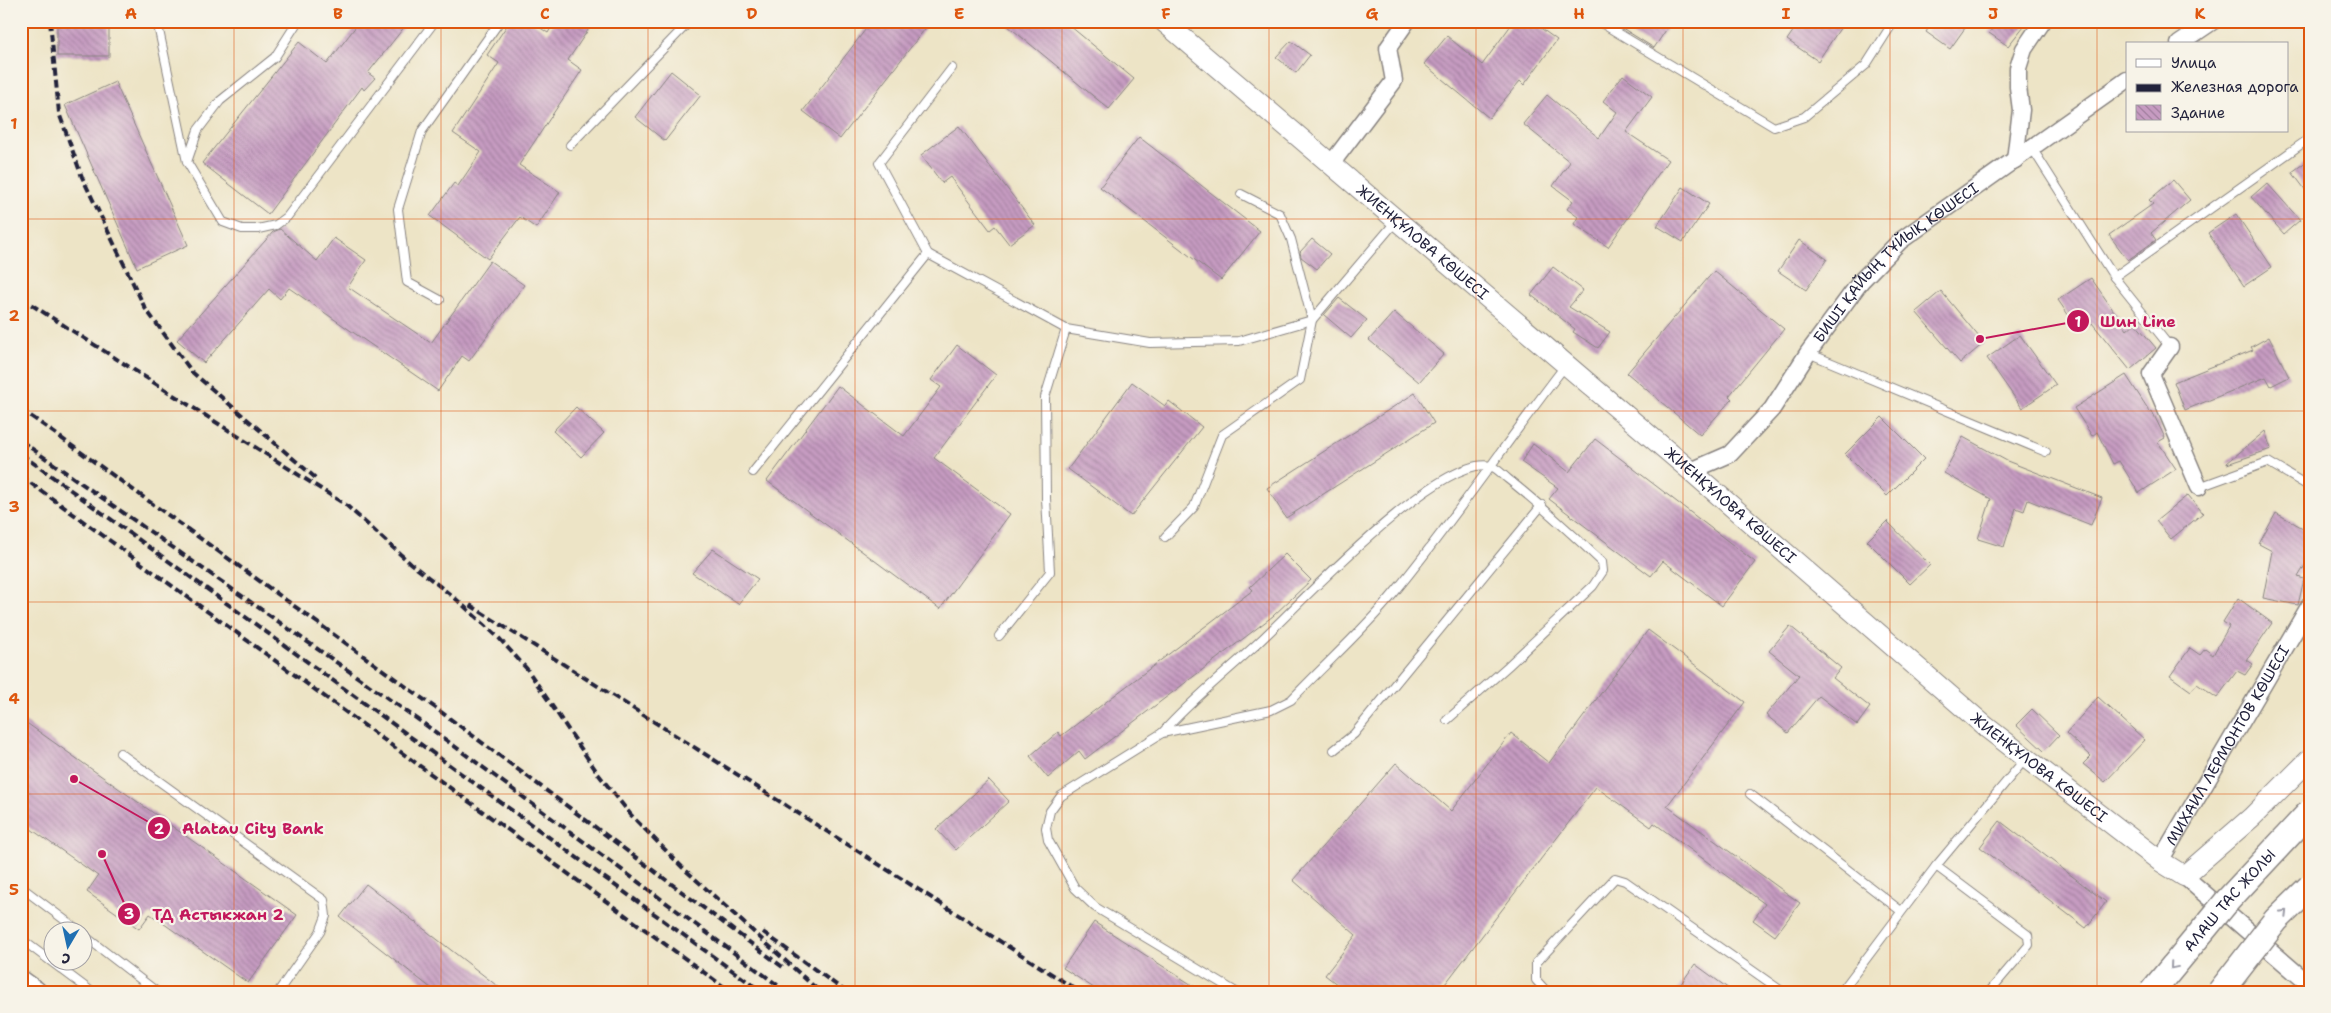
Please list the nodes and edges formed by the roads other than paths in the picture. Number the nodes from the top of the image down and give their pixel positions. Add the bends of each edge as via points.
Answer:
1 (156, 21) edge
2 (298, 21) edge
3 (435, 21) edge
4 (500, 21) edge
5 (690, 21) edge
6 (1163, 21) edge
7 (1407, 21) edge
8 (1598, 21) edge
9 (1894, 21) edge
10 (2042, 21) edge
11 (2212, 21) edge
12 (2182, 42) edge
13 (952, 68) dead end
14 (2126, 81) edge
15 (2310, 138) edge
16 (570, 145) dead end
17 (2032, 148) junction
18 (2015, 160) junction
19 (187, 162) junction
20 (1331, 164) junction
21 (1241, 194) dead end
22 (1397, 220) junction
23 (928, 254) junction
24 (2114, 277) junction
25 (440, 300) dead end
26 (1312, 320) junction
27 (1066, 329) junction
28 (2170, 347) joint
29 (1808, 353) junction
30 (1566, 364) junction
31 (2046, 452) dead end
32 (1492, 466) junction
33 (1691, 471) junction
34 (753, 472) dead end
35 (2310, 486) edge
36 (2199, 488) joint
37 (1542, 505) junction
38 (1165, 537) dead end
39 (2310, 605) edge
40 (999, 636) dead end
41 (1446, 720) dead end
42 (1162, 733) junction
43 (1334, 750) dead end
44 (120, 753) dead end
45 (2026, 758) junction
46 (2310, 759) edge
47 (1750, 794) dead end
48 (2310, 812) edge
49 (2160, 861) junction
50 (1936, 866) junction
51 (2184, 876) junction
52 (2310, 886) edge
53 (21, 887) edge
54 (1901, 912) junction
55 (65, 920) edge
56 (21, 939) edge
57 (92, 942) edge
58 (21, 982) edge
59 (2305, 984) edge
60 (35, 992) edge
61 (92, 992) edge
62 (157, 992) edge
63 (278, 992) edge
64 (1236, 992) edge
65 (1547, 992) edge
66 (1783, 992) edge
67 (1841, 992) edge
68 (1989, 992) edge
69 (2152, 992) edge
70 (2220, 992) edge

1 - 19 lane
2 - 19 lane via 275,57 214,108 198,130
3 - 19 lane via 288,216 276,225 258,230 242,229 223,222
4 - 25 lane via 422,132 398,209 407,282
5 - 16 lane
6 - 20 street, ЖИЕНҚҰЛОВА КӨШЕСІ
7 - 20 street via 1388,48 1394,80
8 - 9 lane via 1774,127 1804,117 1866,65
10 - 18 street via 2024,48 2018,68 2021,110
11 - 12 street
13 - 23 lane via 879,163
14 - 17 street, БИШІ ҚАЙЫҢ ТҰЙЫҚ КӨШЕСІ
15 - 24 lane
17 - 18 street, БИШІ ҚАЙЫҢ ТҰЙЫҚ КӨШЕСІ
17 - 24 lane
18 - 29 street, БИШІ ҚАЙЫҢ ТҰЙЫҚ КӨШЕСІ via 1900,241 1861,281
20 - 22 street, ЖИЕНҚҰЛОВА КӨШЕСІ
21 - 26 lane via 1280,214 1291,238
22 - 26 lane
22 - 30 street, ЖИЕНҚҰЛОВА КӨШЕСІ
23 - 27 lane
23 - 34 lane
24 - 28 lane
26 - 27 lane via 1239,341 1150,343
26 - 38 lane via 1300,380 1222,435 1194,507
27 - 40 lane via 1045,397 1050,572
28 - 36 street via 2151,374
29 - 31 lane
29 - 33 street, БИШІ ҚАЙЫҢ ТҰЙЫҚ КӨШЕСІ via 1772,409 1730,454
30 - 32 lane via 1507,441
30 - 33 street, ЖИЕНҚҰЛОВА КӨШЕСІ
32 - 37 lane
32 - 42 lane via 1476,466 1456,472 1360,544
32 - 42 lane via 1393,594 1291,700 1270,710
33 - 45 street, ЖИЕНҚҰЛОВА КӨШЕСІ via 1986,728
35 - 36 lane via 2268,462
37 - 41 lane via 1602,562 1603,571 1586,592
37 - 43 lane via 1354,734
39 - 49 street, МИХАИЛ ЛЕРМОНТОВ КӨШЕСІ
42 - 64 lane via 1061,796 1050,811 1046,828 1048,840 1075,888 1095,907
44 - 63 lane via 324,900 326,916 320,932
45 - 49 street, ЖИЕНҚҰЛОВА КӨШЕСІ
45 - 50 lane
46 - 51 street via 2252,817
47 - 54 lane
48 -> 69 main road, АЛАШ ТАС ЖОЛЫ, bridge via 2228,900
49 - 51 street, ЖИЕНҚҰЛОВА КӨШЕСІ
50 - 54 lane
50 - 68 lane via 2030,939 2029,945
51 - 59 street, ЖИЕНҚҰЛОВА КӨШЕСІ
70 -> 52 main road, bridge via 2276,920
53 - 55 lane
54 - 67 lane
56 - 61 lane
57 - 62 lane
58 - 60 main road
65 - 66 lane via 1536,980 1536,963 1615,878 1625,881

